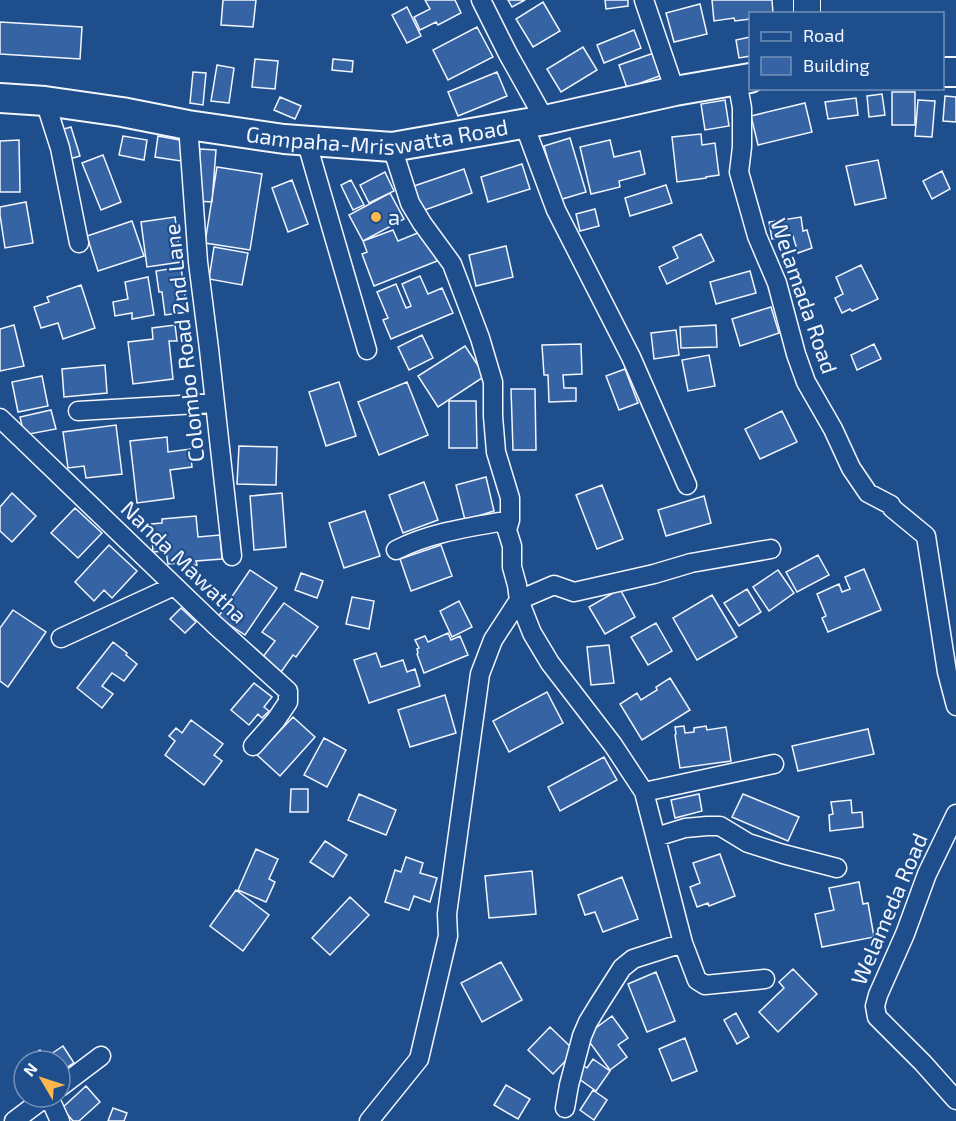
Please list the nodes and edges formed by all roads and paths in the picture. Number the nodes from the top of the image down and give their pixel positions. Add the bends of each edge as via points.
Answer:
1 (481, 0) edge
2 (644, 0) edge
3 (744, 79) edge
4 (675, 91) junction
5 (0, 98) edge
6 (45, 101) junction
7 (534, 122) junction
8 (188, 125) junction
9 (306, 140) junction
10 (392, 147) junction
11 (79, 243) dead end
12 (367, 350) dead end
13 (215, 403) junction
14 (78, 411) dead end
15 (0, 418) edge
16 (687, 485) dead end
17 (510, 520) junction
18 (771, 549) dead end
19 (396, 550) dead end
20 (232, 556) dead end
21 (174, 586) junction
22 (519, 600) junction
23 (61, 638) dead end
24 (956, 706) edge
25 (253, 746) dead end
26 (774, 764) dead end
27 (644, 792) junction
28 (956, 814) edge
29 (656, 837) junction
30 (837, 868) dead end
31 (683, 943) junction
32 (765, 979) dead end
33 (101, 1056) dead end
34 (72, 1078) edge
35 (956, 1100) edge
36 (565, 1108) dead end
37 (31, 1109) edge
38 (14, 1121) edge
39 (369, 1121) edge

1 - 7 street via 508,54
2 - 4 street
3 - 4 main road, Gampaha-Mriswatta Road
3 - 24 street, Welamada Road via 739,172 757,236 777,283 796,354 806,382 868,493 891,505 926,536 946,672
4 - 7 main road, Gampaha-Mriswatta Road
5 - 6 main road, Gampaha-Mriswatta Road
6 - 8 main road, Gampaha-Mriswatta Road
6 - 11 street via 60,148
7 - 10 main road, Gampaha-Mriswatta Road
7 - 16 street via 556,210 631,357
8 - 9 main road, Gampaha-Mriswatta Road
8 - 13 street, Colombo Road 2nd Lane via 197,253
9 - 10 main road, Gampaha-Mriswatta Road
9 - 12 street
10 - 17 street via 410,203 452,264 494,382 496,452 510,498
13 - 14 street
13 - 20 street, Colombo Road 2nd Lane
15 - 21 street, Nanda Mawatha
17 - 19 street via 446,533
17 - 22 street via 507,530
18 - 22 street via 691,563 574,592 554,585
21 - 23 street
21 - 25 street, Nanda Mawatha via 288,691 288,702
22 - 27 street via 550,663
22 - 39 street via 493,640 480,674 447,914 448,936 419,1059
26 - 27 street
27 - 29 street
28 - 35 street, Welameda Road via 927,874 875,1006 877,1017
29 - 30 street via 685,828 720,826 748,843
29 - 31 street
31 - 32 street via 697,980 705,985
31 - 36 street via 633,959 622,968 585,1029
33 - 34 street
37 - 38 street

